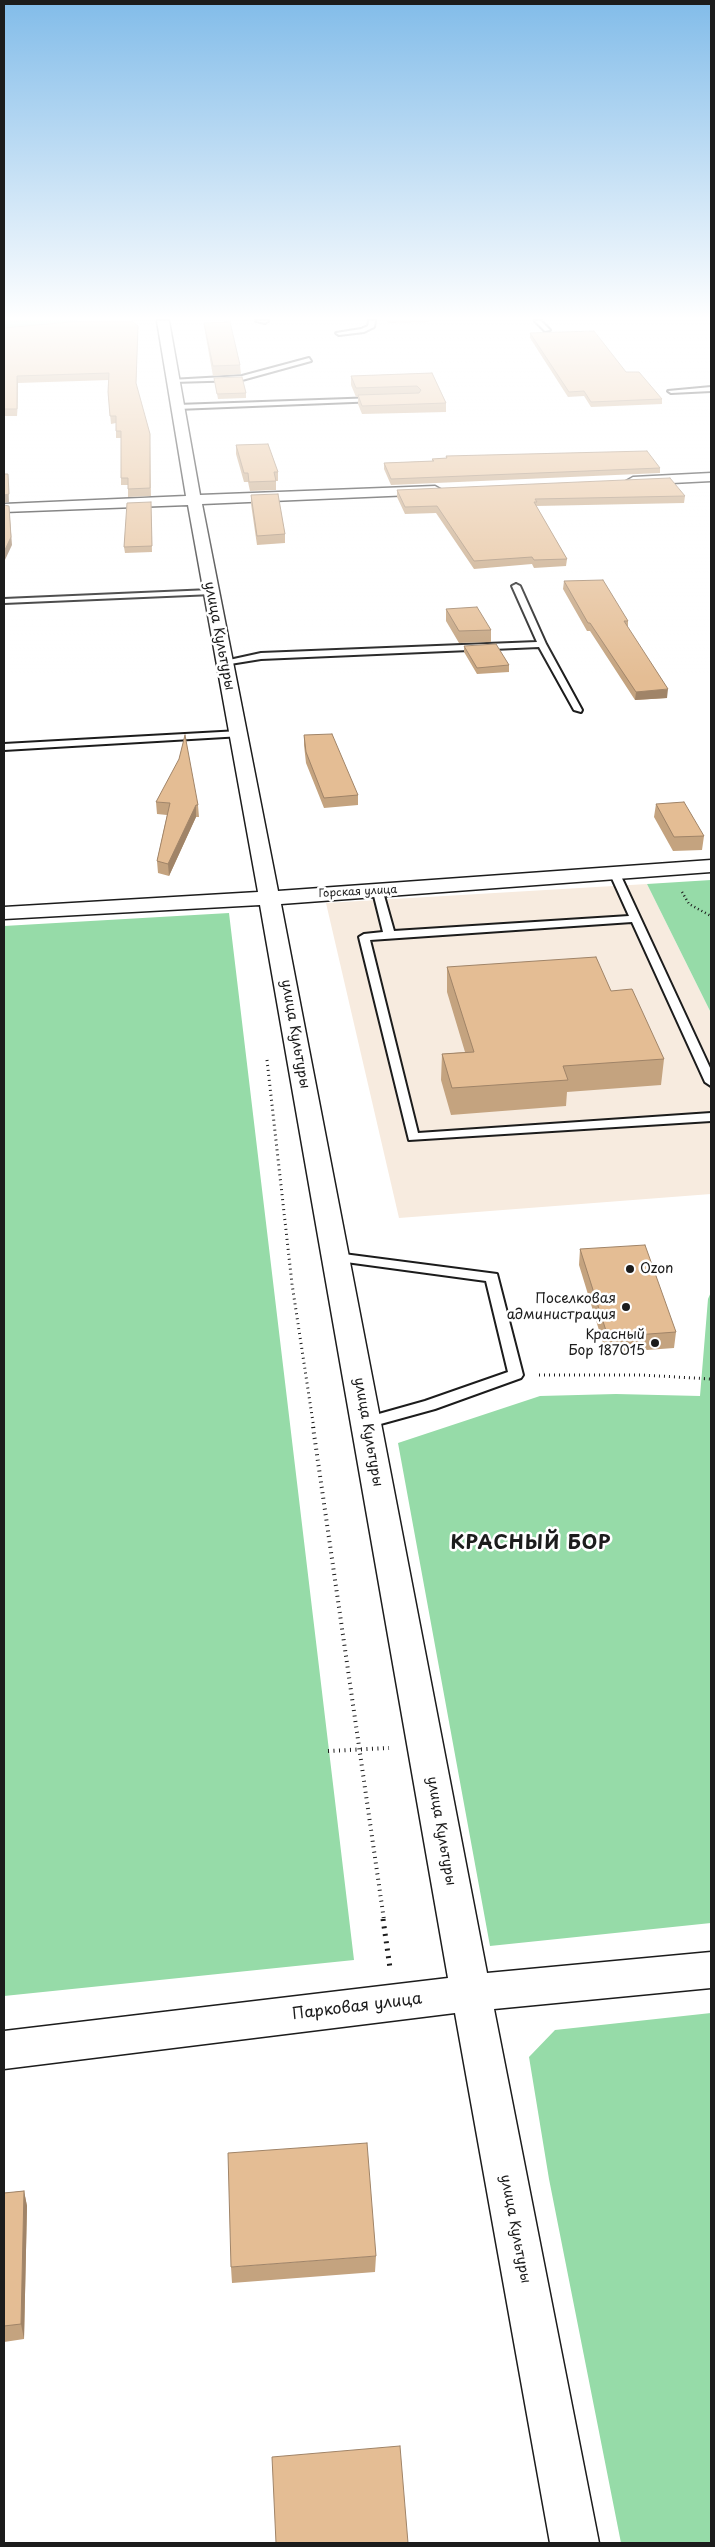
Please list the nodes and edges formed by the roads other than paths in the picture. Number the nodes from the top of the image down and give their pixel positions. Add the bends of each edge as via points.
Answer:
1 (183, 440) edge
2 (711, 477) edge
3 (622, 481) edge
4 (453, 489) edge
5 (195, 500) junction
6 (4, 508) edge
7 (516, 586) dead end
8 (210, 592) junction
9 (4, 601) edge
10 (542, 644) junction
11 (224, 662) junction
12 (578, 710) dead end
13 (240, 734) junction
14 (4, 747) edge
15 (711, 866) edge
16 (616, 874) junction
17 (378, 892) junction
18 (270, 898) junction
19 (4, 913) edge
20 (636, 919) junction
21 (389, 935) junction
22 (711, 1082) edge
23 (711, 1117) edge
24 (336, 1257) junction
25 (366, 1423) junction
26 (711, 1970) edge
27 (470, 1994) junction
28 (4, 2050) edge
29 (575, 2543) edge

1 - 5 street, улица Культуры
2 - 3 street
4 - 5 street
5 - 6 street
5 - 8 street, улица Культуры
7 - 10 lane
8 - 9 lane
8 - 11 street, улица Культуры
10 - 11 lane via 261,656
10 - 12 lane
11 - 13 street, улица Культуры
13 - 14 lane
13 - 18 street, улица Культуры
15 - 16 street, Горская улица
16 - 17 street, Горская улица
16 - 20 lane
17 - 18 street, Горская улица
17 - 21 lane
18 - 19 street, Горская улица
18 - 24 street, улица Культуры
20 - 21 lane
20 - 22 lane
21 - 23 lane via 364,937 413,1137
24 - 25 street, улица Культуры
24 - 25 lane via 492,1277 516,1375
25 - 27 street, улица Культуры
26 - 27 street, Парковая улица
27 - 28 street, Парковая улица
27 - 29 street, улица Культуры

